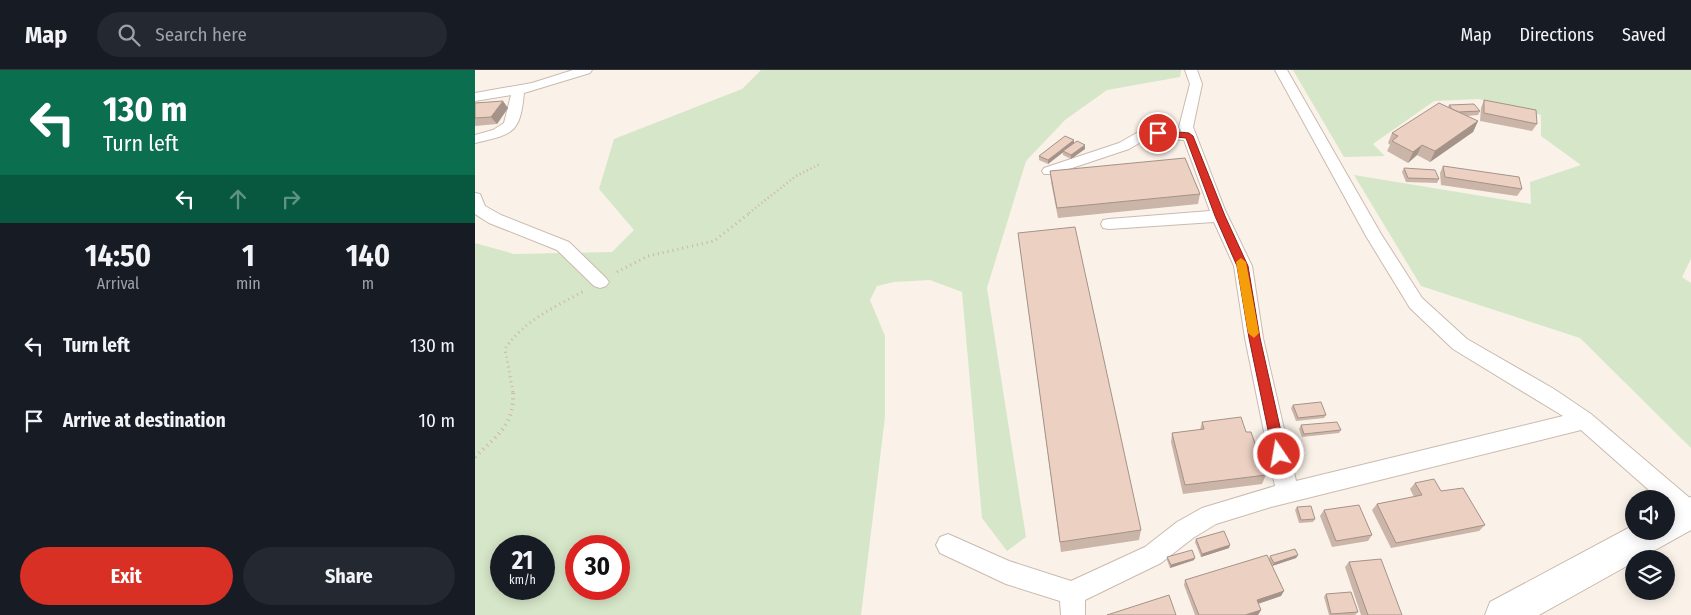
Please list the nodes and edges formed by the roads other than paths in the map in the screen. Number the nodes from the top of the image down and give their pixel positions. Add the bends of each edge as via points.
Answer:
1 (586, 70) edge
2 (1191, 70) edge
3 (1281, 70) edge
4 (519, 90) junction
5 (475, 96) edge
6 (1189, 136) junction
7 (475, 139) edge
8 (1049, 171) edge
9 (475, 198) edge
10 (1220, 216) junction
11 (1109, 224) dead end
12 (600, 282) road end
13 (1584, 420) junction
14 (1288, 493) junction
15 (1685, 516) edge
16 (1640, 540) edge
17 (948, 545) dead end
18 (1073, 604) edge
19 (1503, 615) edge

1 - 4 street
2 - 6 street via 1196,84 1186,127
3 - 13 street via 1374,236 1417,303 1435,324 1459,344
4 - 5 street
4 - 7 street via 513,124 508,129
6 - 8 street via 1145,134 1124,146
6 - 10 street
9 - 12 street via 478,209 495,219 563,246
10 - 11 street
10 - 14 street via 1243,266
13 - 14 street
13 - 15 street
14 - 18 street via 1210,515
16 - 19 main road
17 - 18 street

